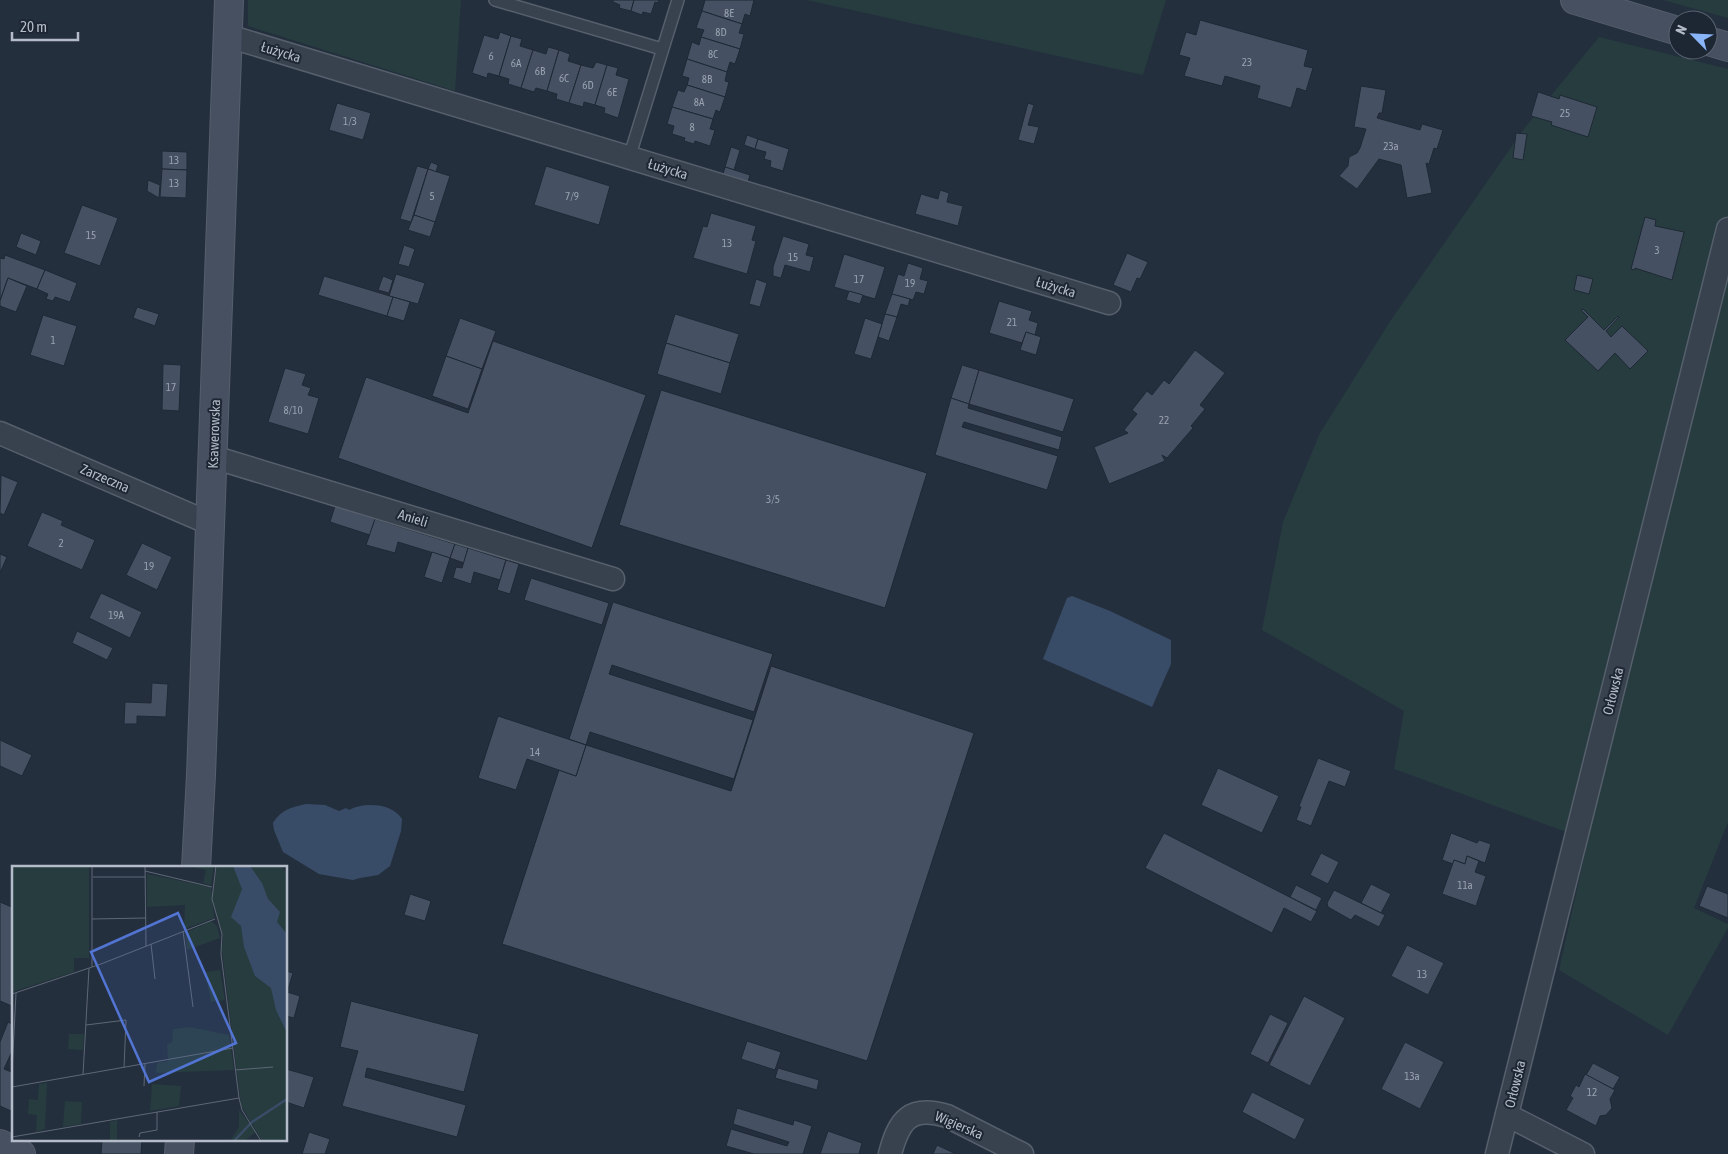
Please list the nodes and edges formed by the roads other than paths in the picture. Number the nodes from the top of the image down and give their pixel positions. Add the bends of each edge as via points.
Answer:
1 (229, 0) edge
2 (495, 0) edge
3 (678, 0) edge
4 (1575, 0) edge
5 (1668, 28) edge
6 (228, 36) junction
7 (662, 49) junction
8 (629, 158) junction
9 (1728, 228) edge
10 (1109, 303) dead end
11 (0, 433) edge
12 (213, 457) junction
13 (209, 523) junction
14 (612, 579) dead end
15 (196, 866) edge
16 (1507, 1115) junction
17 (0, 1144) edge
18 (21, 1154) edge
19 (890, 1154) edge
20 (1022, 1154) edge
21 (1497, 1154) edge
22 (1583, 1154) edge

1 - 6 street, Ksawerowska
2 - 7 lane
3 - 7 lane
4 - 5 street
6 - 8 street, Łużycka
6 - 12 street, Ksawerowska
7 - 8 lane
8 - 10 street, Łużycka
9 - 16 street, Orłowska
11 - 13 street, Zarzeczna
12 - 13 street, Ksawerowska
12 - 14 street, Anieli
13 - 15 street, Ksawerowska
16 - 21 street, Orłowska
16 - 22 street
17 - 18 street
19 - 20 street, Wigierska via 901,1124 922,1111 947,1116

